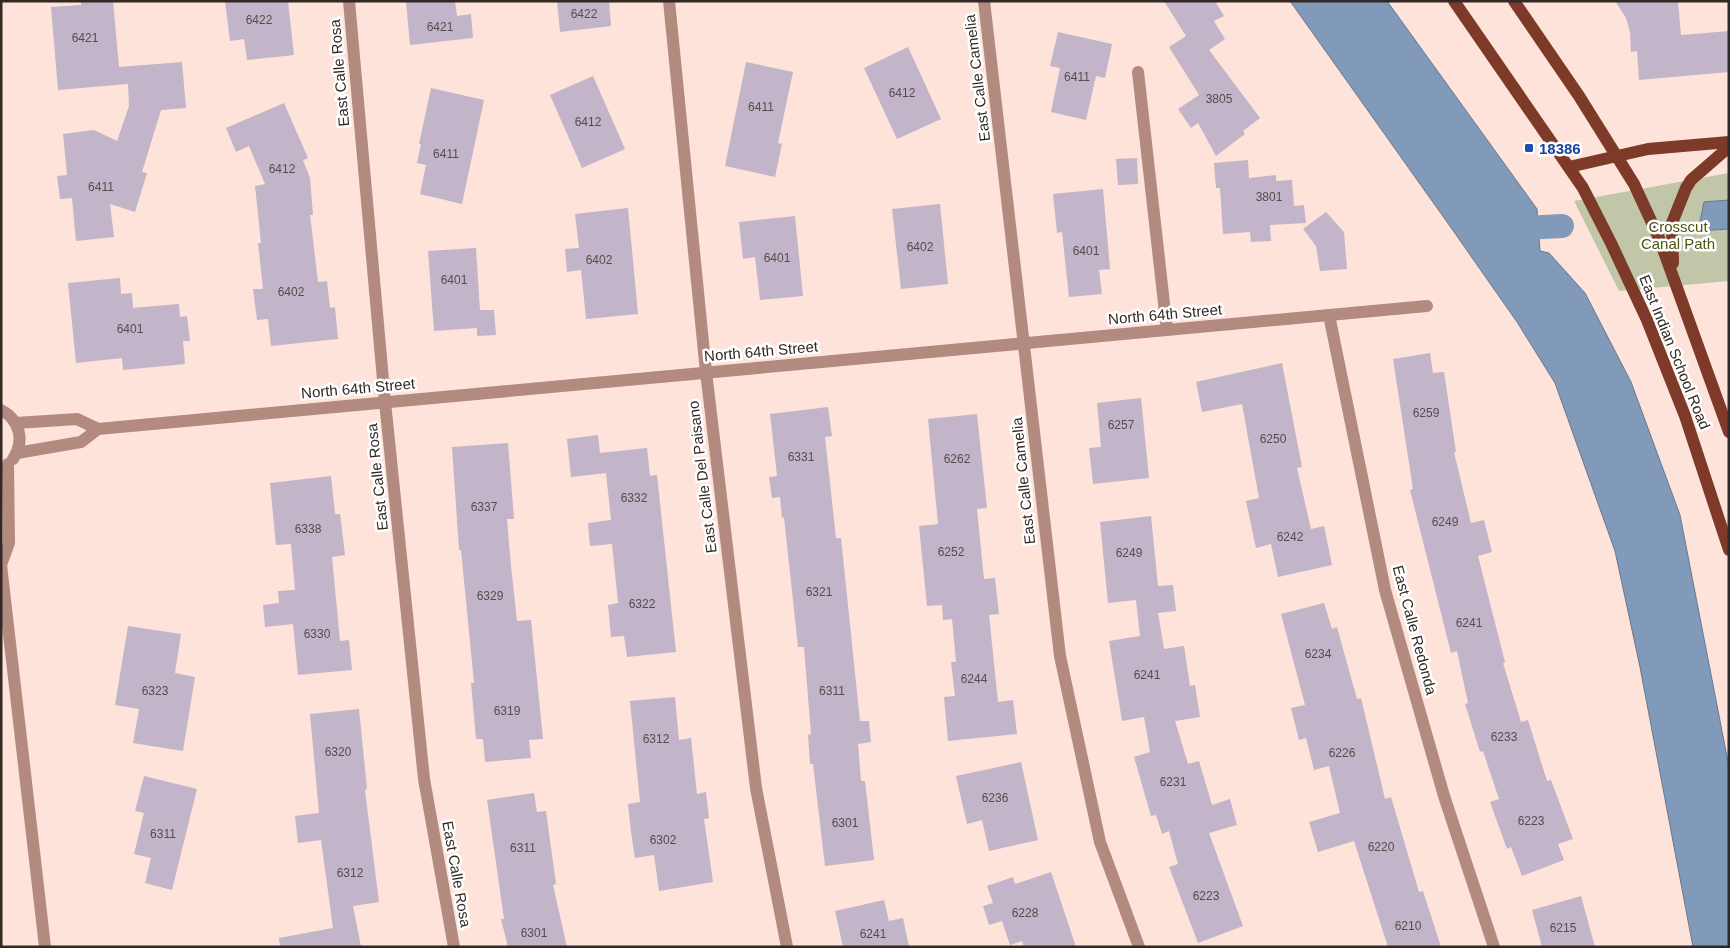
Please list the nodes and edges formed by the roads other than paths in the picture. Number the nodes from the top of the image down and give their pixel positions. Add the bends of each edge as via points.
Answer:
1 (349, 1) edge
2 (669, 1) edge
3 (984, 1) edge
4 (1454, 1) edge
5 (1514, 1) edge
6 (1138, 72) dead end
7 (1729, 142) edge
8 (1729, 147) edge
9 (1615, 155) junction
10 (1569, 167) junction
11 (1675, 282) junction
12 (1428, 306) dead end
13 (1328, 315) junction
14 (1167, 330) junction
15 (1024, 343) junction
16 (706, 372) junction
17 (385, 402) junction
18 (1, 410) edge
19 (16, 423) junction
20 (98, 429) junction
21 (1729, 432) edge
22 (17, 453) junction
23 (5, 466) edge
24 (1729, 550) edge
25 (1, 565) edge
26 (45, 947) edge
27 (454, 947) edge
28 (787, 947) edge
29 (1139, 947) edge
30 (1494, 947) edge

1 - 17 street, East Calle Rosa
2 - 16 street, East Calle Del Paisano
3 - 15 street, East Calle Camelia
4 - 10 main road, East Indian School Road
5 - 9 main road, East Indian School Road
6 - 14 street
7 - 9 main road
8 - 11 main road, East Indian School Road via 1690,180 1672,223
9 - 10 main road
9 - 11 main road, East Indian School Road via 1638,193
10 - 24 main road, East Indian School Road via 1583,188 1648,320 1688,425
11 - 21 main road, East Indian School Road
12 - 13 street, North 64th Street
13 - 14 street, North 64th Street
13 - 30 street, East Calle Redonda via 1385,590 1444,796
14 - 15 street, North 64th Street
15 - 16 street, North 64th Street
15 - 29 street, East Calle Camelia via 1060,656 1100,842
16 - 17 street, North 64th Street
16 - 28 street, East Calle Del Paisano via 756,788
17 - 20 street, North 64th Street
17 - 27 street, East Calle Rosa via 424,779
18 - 19 street
19 - 20 street, North 64th Street via 78,419
19 - 22 street via 20,438
20 - 22 street, North 64th Street via 81,442
22 - 23 street
23 - 25 street via 9,543
25 - 26 street

